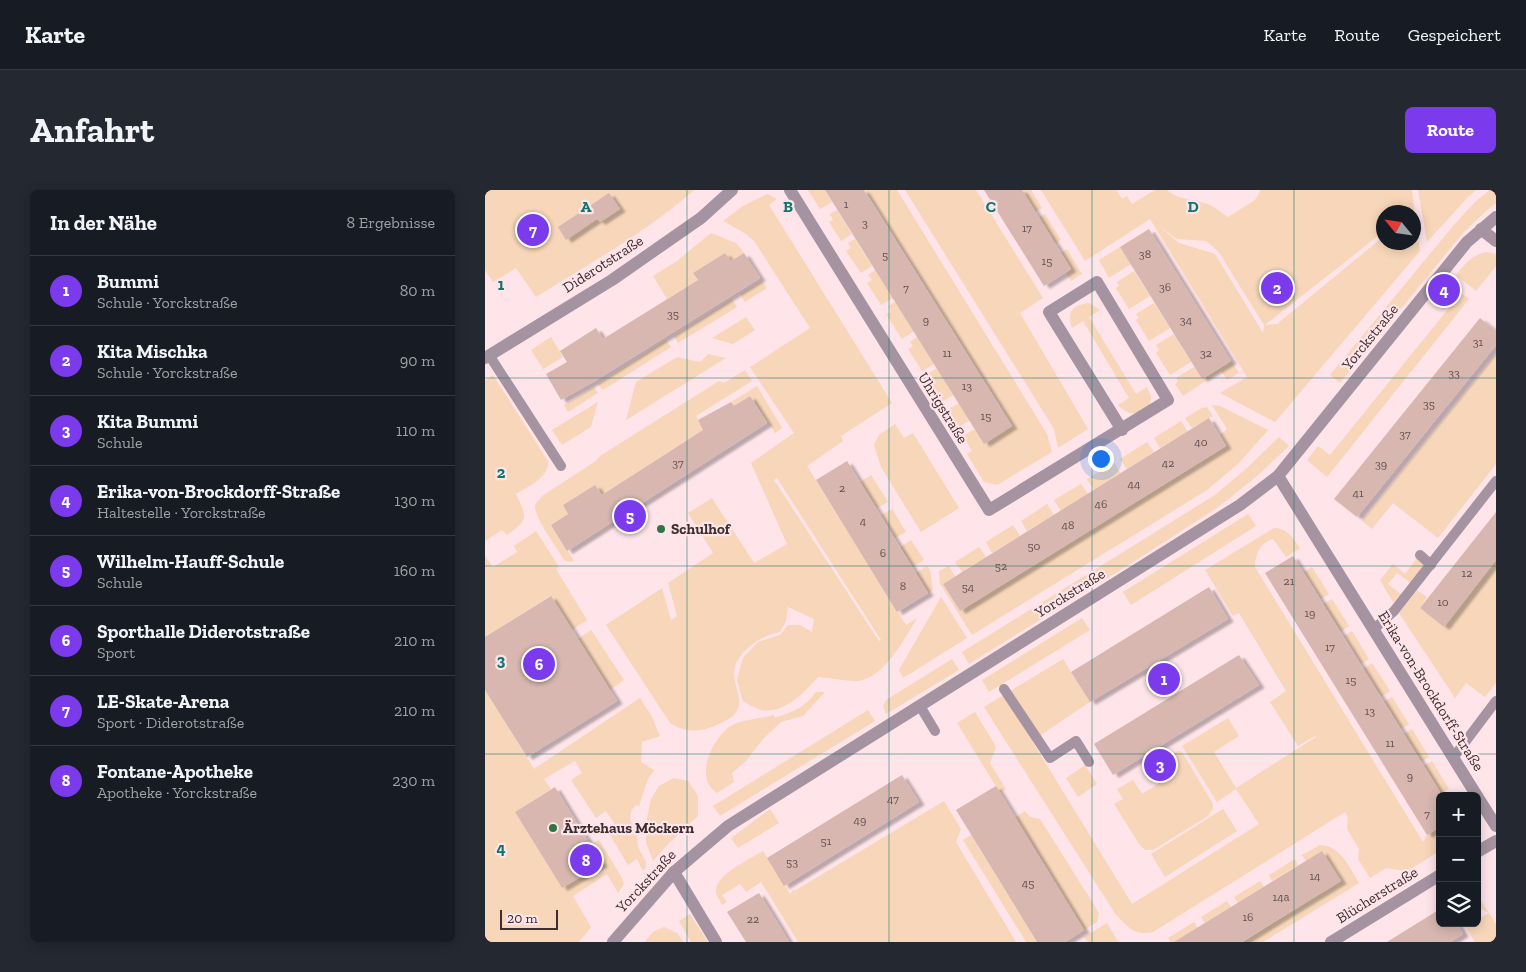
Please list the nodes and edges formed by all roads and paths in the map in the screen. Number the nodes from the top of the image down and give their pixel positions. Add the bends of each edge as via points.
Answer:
1 (732, 190) edge
2 (790, 190) edge
3 (1496, 217) edge
4 (1481, 229) junction
5 (1496, 241) edge
6 (487, 357) edge
7 (1122, 430) junction
8 (561, 466) dead end
9 (1277, 476) junction
10 (1496, 481) edge
11 (1420, 555) dead end
12 (1431, 565) junction
13 (1374, 629) junction
14 (1004, 689) dead end
15 (1496, 701) edge
16 (920, 706) junction
17 (935, 731) dead end
18 (1453, 758) junction
19 (1089, 762) dead end
20 (1474, 792) edge
21 (1481, 802) edge
22 (1496, 826) edge
23 (1496, 841) edge
24 (1481, 850) edge
25 (674, 872) junction
26 (1436, 877) edge
27 (613, 942) edge
28 (716, 942) edge
29 (1331, 942) edge

1 - 6 street, Diderotstraße via 701,218 612,280
2 - 7 street, Uhrigstraße via 989,510
3 - 4 street, Yorckstraße
4 - 5 street
4 - 9 street, Yorckstraße via 1467,242
6 - 8 lane
7 - 7 street, Uhrigstraße via 1168,400 1097,282 1049,312
9 - 13 street, Erika-von-Brockdorff-Straße
9 - 16 street, Yorckstraße via 1240,505
10 - 12 lane
11 - 12 lane
12 - 13 lane via 1394,612
13 - 18 street, Erika-von-Brockdorff-Straße
14 - 19 lane via 1050,758 1077,741
15 - 18 lane
16 - 17 lane
16 - 25 street, Yorckstraße via 729,826
18 - 20 street, Erika-von-Brockdorff-Straße
21 - 22 street, Erika-von-Brockdorff-Straße
23 - 24 street
25 - 27 street, Yorckstraße
25 - 28 street
26 - 29 street, Blücherstraße

